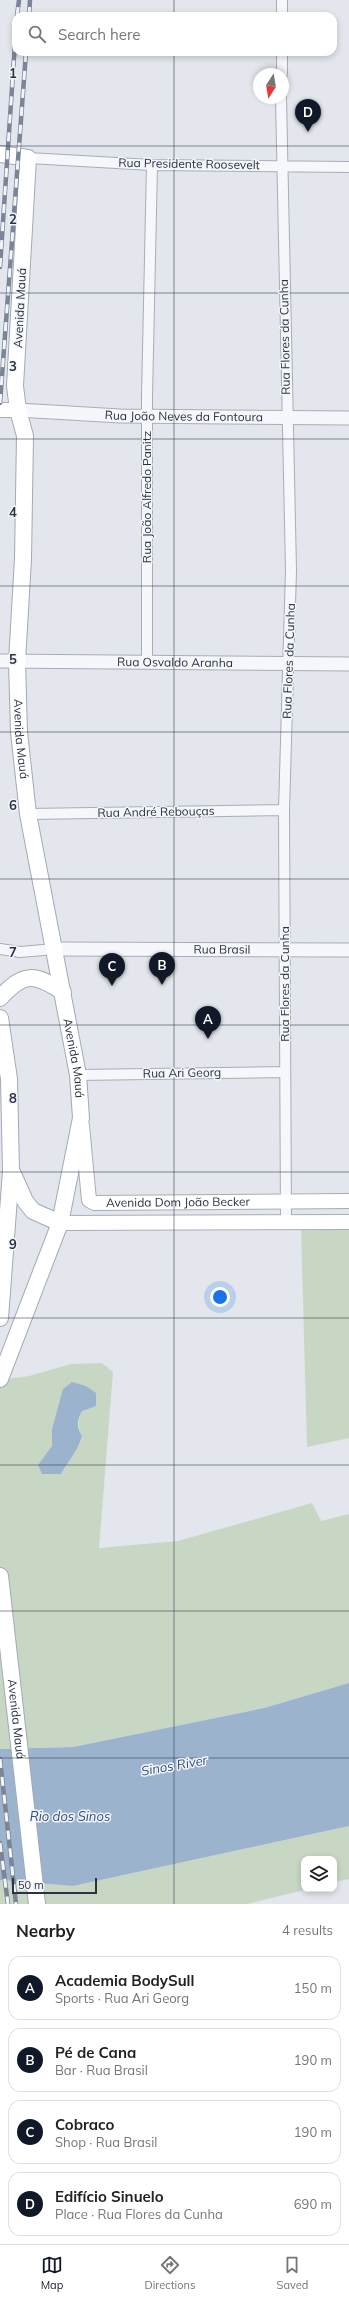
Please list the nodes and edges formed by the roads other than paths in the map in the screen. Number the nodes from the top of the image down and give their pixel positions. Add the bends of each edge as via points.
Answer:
1 (282, 0) edge
2 (282, 12) edge
3 (282, 56) edge
4 (282, 68) edge
5 (281, 104) edge
6 (0, 154) edge
7 (28, 158) junction
8 (152, 165) junction
9 (281, 166) junction
10 (349, 167) edge
11 (0, 410) edge
12 (18, 410) junction
13 (147, 416) junction
14 (287, 418) junction
15 (349, 418) edge
16 (0, 661) edge
17 (17, 661) junction
18 (147, 661) junction
19 (289, 663) junction
20 (349, 664) edge
21 (284, 810) junction
22 (28, 814) junction
23 (0, 949) edge
24 (55, 949) junction
25 (284, 950) junction
26 (349, 950) edge
27 (63, 992) junction
28 (0, 998) edge
29 (0, 1018) edge
30 (285, 1072) junction
31 (78, 1074) junction
32 (81, 1118) junction
33 (11, 1171) junction
34 (349, 1201) edge
35 (287, 1202) junction
36 (349, 1222) edge
37 (60, 1223) junction
38 (286, 1223) junction
39 (0, 1318) edge
40 (0, 1379) edge
41 (0, 1576) edge
42 (37, 1904) edge

1 - 2 street
3 - 4 street
5 - 9 street, Rua Flores da Cunha
6 - 7 main road
7 - 8 street, Rua Presidente Roosevelt
7 - 12 main road, Avenida Mauá via 15,386
8 - 9 street, Rua Presidente Roosevelt
8 - 13 street, Rua João Alfredo Panitz
9 - 10 street, Rua Presidente Roosevelt
9 - 14 street, Rua Flores da Cunha
11 - 12 main road
12 - 13 street, Rua João Neves da Fontoura
12 - 17 main road, Avenida Mauá via 25,436 23,558
13 - 14 street, Rua João Neves da Fontoura
13 - 18 street, Rua João Alfredo Panitz
14 - 15 street, Rua João Neves da Fontoura
14 - 19 street, Rua Flores da Cunha via 291,570
16 - 17 street, Rua Osvaldo Aranha
17 - 18 street, Rua Osvaldo Aranha
17 - 22 main road, Avenida Mauá via 19,732
18 - 19 street, Rua Osvaldo Aranha
19 - 20 street, Rua Osvaldo Aranha
19 - 21 street, Rua Flores da Cunha
21 - 22 street, Rua André Rebouças
21 - 25 street, Rua Flores da Cunha
22 - 24 main road, Avenida Mauá
23 - 24 street, Rua Brasil via 20,952
24 - 25 street, Rua Brasil
24 - 27 main road, Avenida Mauá
25 - 26 street, Rua Brasil
25 - 30 street, Rua Flores da Cunha
27 - 28 main road via 43,979 26,978 14,983
27 - 31 main road, Avenida Mauá
29 - 33 main road via 8,1078
30 - 31 street, Rua Ari Georg
30 - 35 street, Rua Flores da Cunha
31 - 32 main road, Avenida Mauá
32 - 35 main road, Avenida Dom João Becker via 91,1202
32 - 37 main road, Avenida Mauá
33 - 37 main road via 25,1201 33,1211
33 - 39 main road
34 - 35 main road, Avenida Dom João Becker
35 - 38 street, Rua Flores da Cunha
36 - 38 main road, Avenida Dom João Becker
37 - 38 main road, Avenida Dom João Becker
37 - 40 main road, Avenida Mauá
41 - 42 main road, Avenida Mauá

